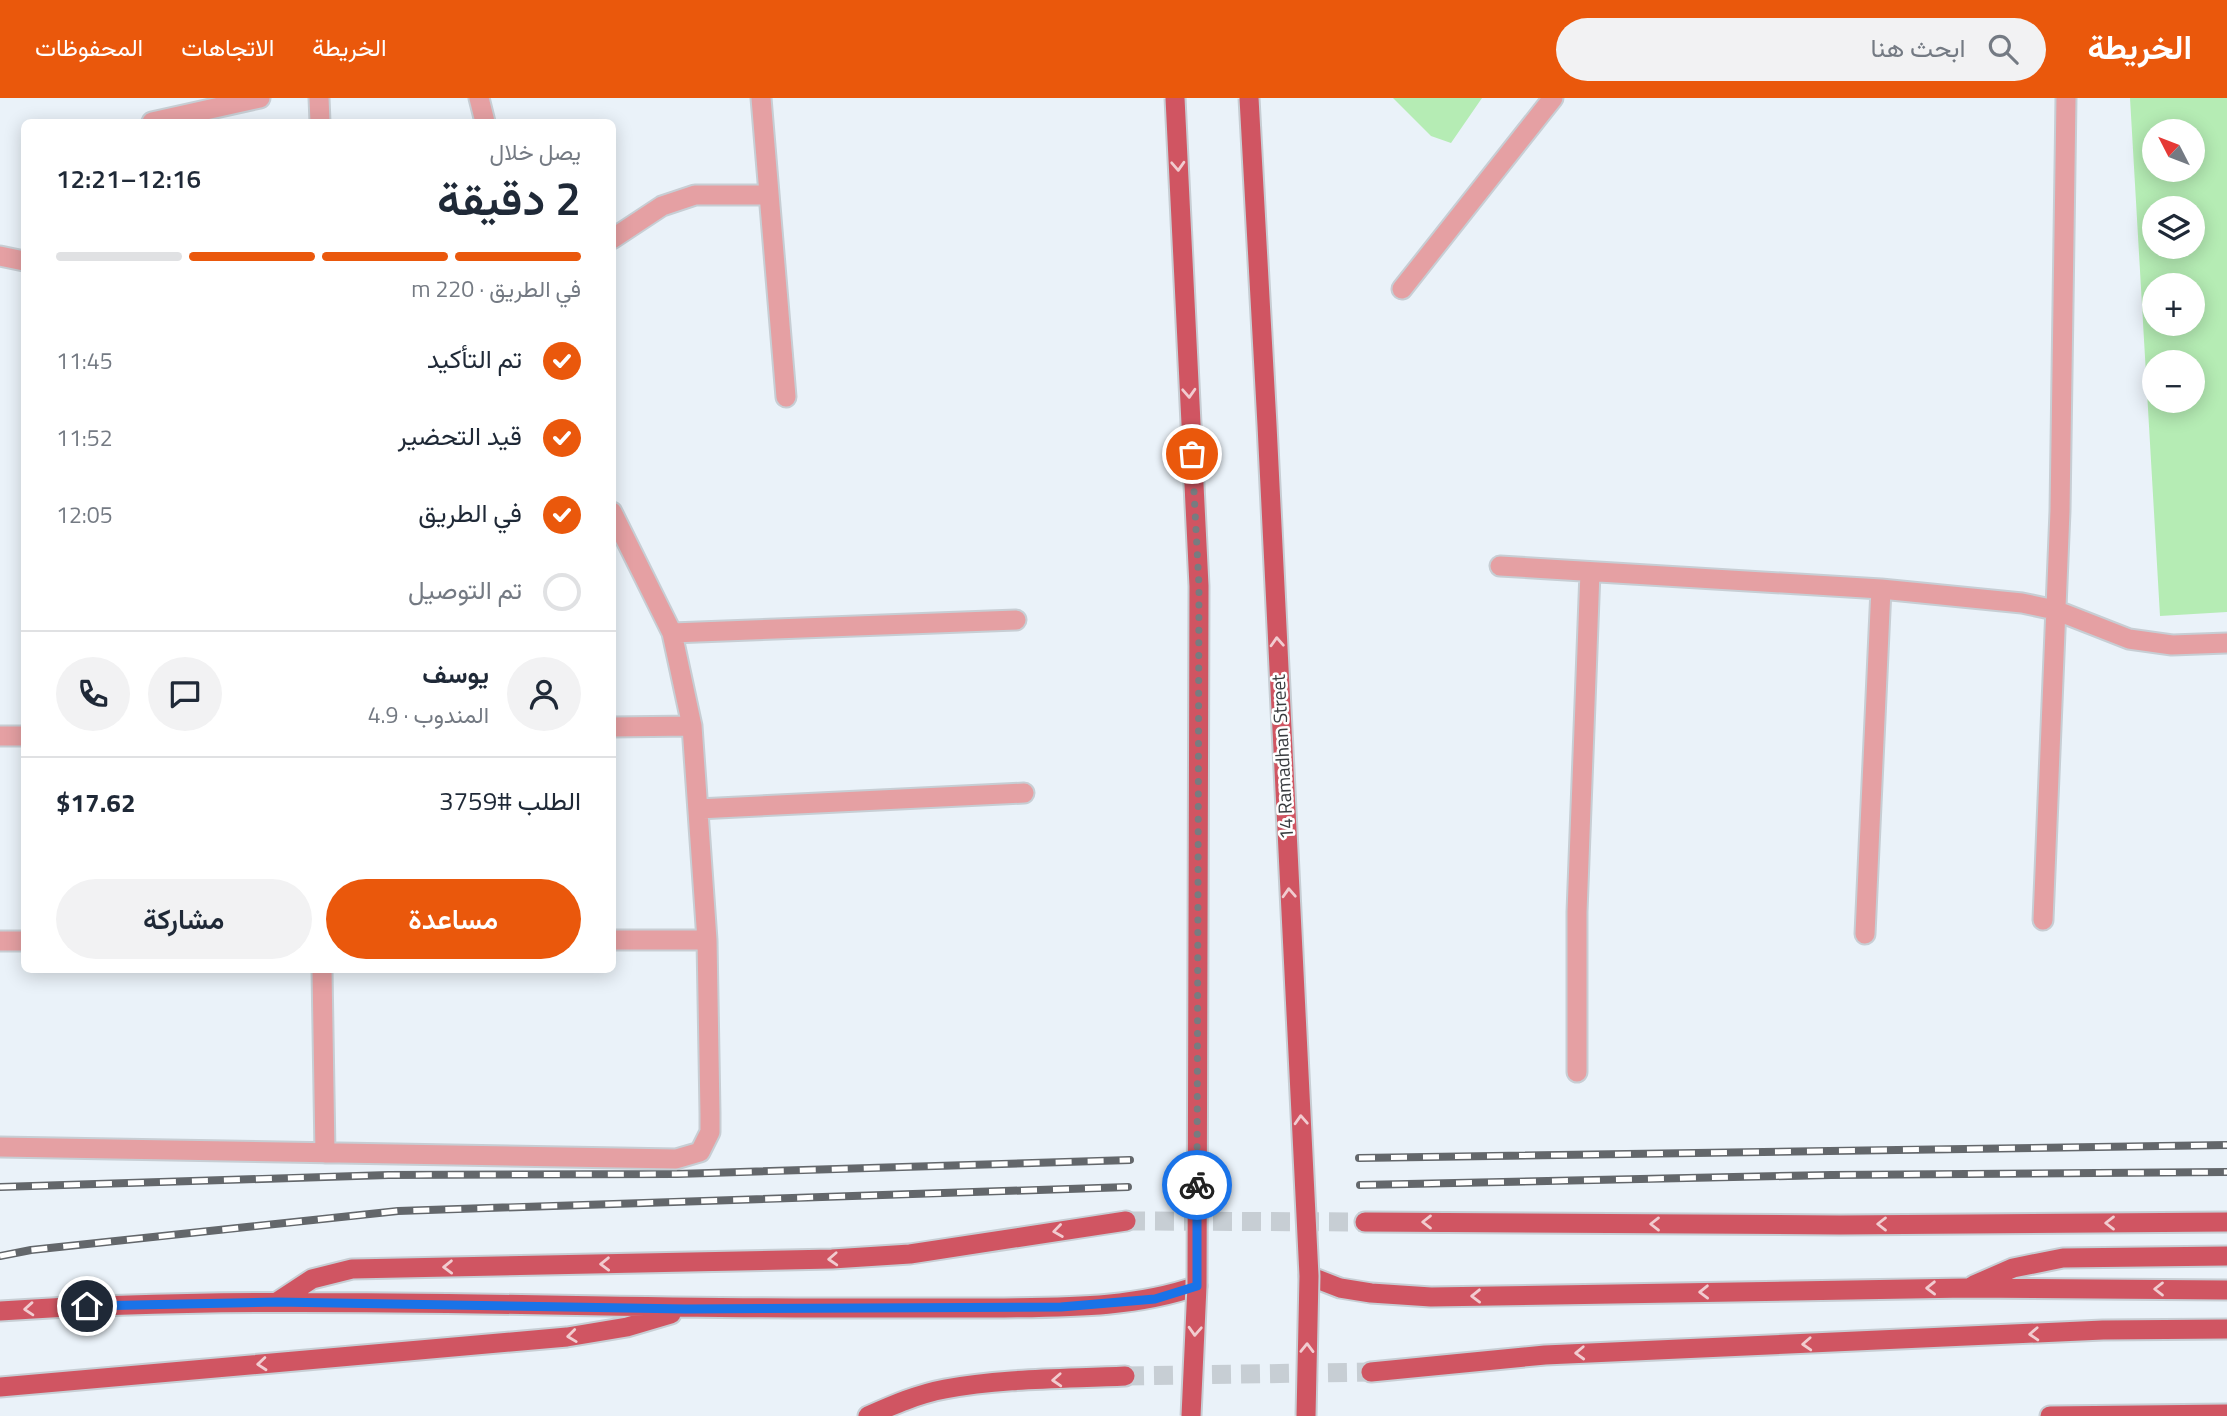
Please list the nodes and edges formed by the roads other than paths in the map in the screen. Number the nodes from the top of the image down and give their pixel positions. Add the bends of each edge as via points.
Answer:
1 (260, 98) edge
2 (319, 98) edge
3 (479, 98) edge
4 (761, 98) edge
5 (1175, 98) edge
6 (1249, 98) edge
7 (1553, 98) edge
8 (2066, 98) edge
9 (166, 119) edge
10 (320, 119) edge
11 (484, 119) edge
12 (768, 195) junction
13 (616, 236) edge
14 (0, 256) edge
15 (21, 260) edge
16 (1402, 289) dead end
17 (786, 397) dead end
18 (616, 520) edge
19 (1500, 566) dead end
20 (1590, 572) junction
21 (1881, 589) junction
22 (2055, 610) junction
23 (1016, 620) dead end
24 (672, 633) junction
25 (2227, 643) edge
26 (692, 726) junction
27 (616, 727) edge
28 (0, 736) edge
29 (21, 736) edge
30 (1024, 793) dead end
31 (698, 809) junction
32 (2043, 920) dead end
33 (1865, 934) dead end
34 (616, 940) edge
35 (707, 940) junction
36 (0, 941) edge
37 (21, 941) edge
38 (322, 973) edge
39 (1577, 1072) dead end
40 (0, 1147) edge
41 (325, 1153) junction
42 (1126, 1221) tunnel mouth
43 (1365, 1222) tunnel mouth
44 (2227, 1222) edge
45 (2227, 1256) edge
46 (1308, 1276) junction
47 (1197, 1286) junction
48 (1967, 1288) junction
49 (2227, 1290) edge
50 (277, 1302) junction
51 (686, 1309) junction
52 (0, 1311) edge
53 (2227, 1329) edge
54 (1371, 1372) tunnel mouth
55 (1125, 1376) tunnel mouth
56 (0, 1387) edge
57 (2227, 1414) edge
58 (868, 1416) edge
59 (1191, 1416) edge
60 (1306, 1416) edge
61 (2050, 1416) edge

1 - 9 street
2 - 10 street
3 - 11 street
4 - 12 street
5 -> 47 main road, bridge via 1199,586
46 -> 6 main road, 14 Ramadhan Street, bridge
7 - 16 street
8 - 22 street
12 - 13 street via 695,195 662,206
12 - 17 street
14 - 15 street
18 - 24 street
19 - 20 street
20 - 21 street
20 - 39 street via 1577,912
21 - 22 street
21 - 33 street
22 - 25 street via 2129,639 2172,645
22 - 32 street
23 - 24 street
24 - 26 street
26 - 27 street
26 - 31 street
28 - 29 street
30 - 31 street
31 - 35 street
34 - 35 street
35 - 41 street via 710,1132 700,1152 676,1159
36 - 37 street
38 - 41 street
40 - 41 street
42 -> 50 main road via 910,1254 832,1259 352,1269 312,1279
44 -> 43 main road
45 - 48 main road via 2063,1258 2013,1268
48 -> 46 main road via 1431,1297 1340,1288
60 -> 46 main road, 14 Ramadhan Street, bridge
47 - 51 main road via 1155,1299 1061,1307
47 -> 59 main road, bridge
49 -> 48 main road
50 - 51 main road
50 -> 52 main road
51 -> 56 main road via 577,1336
53 -> 54 main road via 1545,1354
55 -> 58 main road via 946,1389
57 - 61 main road

